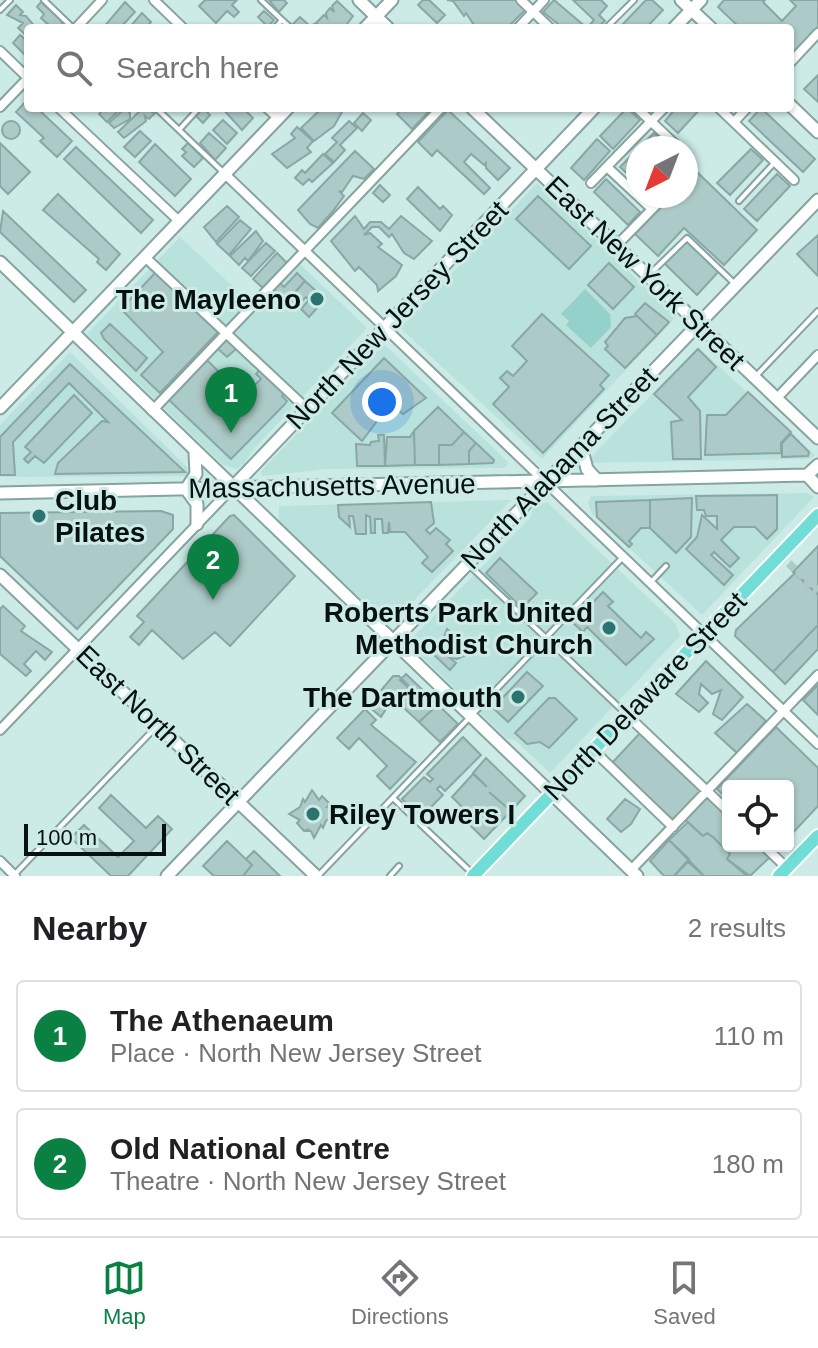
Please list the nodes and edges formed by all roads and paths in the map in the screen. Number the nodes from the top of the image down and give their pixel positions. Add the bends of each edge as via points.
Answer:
1 (10, 0) edge
2 (44, 0) edge
3 (102, 0) edge
4 (154, 0) edge
5 (261, 0) edge
6 (359, 0) edge
7 (392, 0) edge
8 (521, 0) edge
9 (544, 0) edge
10 (634, 0) edge
11 (681, 0) edge
12 (701, 0) edge
13 (0, 10) edge
14 (692, 10) junction
15 (533, 12) junction
16 (376, 16) junction
17 (282, 20) junction
18 (70, 24) edge
19 (78, 24) edge
20 (179, 24) edge
21 (278, 24) edge
22 (286, 24) edge
23 (369, 24) edge
24 (384, 24) edge
25 (522, 24) edge
26 (546, 24) edge
27 (610, 24) edge
28 (678, 24) edge
29 (707, 24) edge
30 (818, 33) edge
31 (0, 51) edge
32 (794, 59) edge
33 (24, 74) edge
34 (24, 82) edge
35 (0, 107) edge
36 (794, 109) edge
37 (63, 112) edge
38 (160, 112) edge
39 (195, 112) edge
40 (271, 112) edge
41 (284, 112) edge
42 (437, 112) edge
43 (476, 112) edge
44 (590, 112) edge
45 (641, 112) edge
46 (660, 112) edge
47 (726, 112) edge
48 (743, 112) edge
49 (278, 118) junction
50 (651, 122) junction
51 (734, 122) junction
52 (179, 130) junction
53 (818, 132) edge
54 (666, 136) edge
55 (775, 162) junction
56 (607, 167) junction
57 (536, 169) junction
58 (225, 174) junction
59 (794, 180) dead end
60 (591, 183) dead end
61 (818, 200) edge
62 (739, 201) dead end
63 (652, 209) joint
64 (179, 221) junction
65 (616, 246) junction
66 (303, 252) junction
67 (145, 257) junction
68 (0, 262) edge
69 (648, 276) junction
70 (736, 285) junction
71 (818, 311) edge
72 (697, 325) junction
73 (383, 329) junction
74 (227, 332) junction
75 (72, 333) junction
76 (818, 355) edge
77 (754, 378) junction
78 (776, 399) junction
79 (0, 408) edge
80 (307, 409) junction
81 (152, 411) junction
82 (818, 438) edge
83 (581, 447) junction
84 (195, 452) junction
85 (818, 465) edge
86 (807, 475) junction
87 (597, 480) junction
88 (543, 482) junction
89 (818, 487) edge
90 (232, 488) junction
91 (186, 489) junction
92 (0, 493) edge
93 (818, 515) edge
94 (197, 524) junction
95 (623, 557) junction
96 (467, 562) junction
97 (666, 566) dead end
98 (0, 575) edge
99 (650, 583) junction
100 (703, 635) junction
101 (547, 639) junction
102 (392, 641) junction
103 (78, 649) junction
104 (818, 675) edge
105 (784, 711) junction
106 (627, 715) junction
107 (471, 718) junction
108 (158, 725) junction
109 (0, 730) edge
110 (818, 744) edge
111 (593, 750) junction
112 (707, 791) junction
113 (552, 793) junction
114 (394, 799) junction
115 (238, 802) junction
116 (722, 805) edge
117 (673, 827) junction
118 (818, 836) edge
119 (768, 852) edge
120 (0, 861) edge
121 (399, 866) dead end
122 (783, 872) edge
123 (633, 874) edge
124 (473, 875) edge
125 (15, 876) edge
126 (167, 876) edge
127 (317, 876) edge
128 (390, 876) edge

1 - 13 lane
2 - 18 lane
3 - 19 street
4 - 20 street
5 - 17 lane
6 - 16 main road
7 - 16 main road
8 - 15 street
9 - 15 street
10 - 27 lane
11 - 14 main road
12 - 14 main road
14 - 28 main road
14 - 29 main road
15 - 25 street
15 - 26 street
16 - 23 main road
16 - 24 main road
17 - 21 lane
17 - 22 lane
30 - 32 street
31 - 33 street
34 - 35 street
36 - 53 main road
37 - 64 street
38 - 52 lane
39 - 52 lane
40 - 49 street
41 - 49 main road
42 - 66 street
43 - 57 main road, East New York Street
44 - 57 main road, North New Jersey Street
45 - 50 street
46 - 50 street
47 - 51 street
48 - 51 street
49 - 58 main road
50 - 54 street
50 - 56 street
51 - 55 street
52 - 58 lane
55 - 59 street
55 - 62 lane
56 - 60 street
56 - 63 street
57 - 65 main road, East New York Street
57 - 73 main road, North New Jersey Street
58 - 64 main road
58 - 66 street
61 - 70 main road, North Alabama Street
63 - 65 street
64 - 67 main road
65 - 69 main road, East New York Street
66 - 73 street
66 - 74 street
67 - 74 street
67 - 75 main road
68 - 75 main road
69 - 70 lane via 687,238
69 - 72 main road, East New York Street
70 - 72 main road, North Alabama Street
71 - 77 lane
72 - 77 main road, East New York Street
72 - 83 main road, North Alabama Street
73 - 80 main road, North New Jersey Street
73 - 88 street
74 - 80 street
74 - 81 street
75 - 79 main road
75 - 81 main road
76 - 78 street
77 - 78 main road, East New York Street
78 - 82 main road, East New York Street
80 - 90 main road, North New Jersey Street
81 - 84 main road
83 - 87 main road via 587,469
83 - 88 main road, North Alabama Street
84 - 90 main road
84 - 91 main road via 196,474
85 - 86 main road
86 - 87 main road, Massachusetts Avenue
86 - 89 main road
87 - 88 main road, Massachusetts Avenue
88 - 90 main road, Massachusetts Avenue
88 - 95 street
88 - 96 main road, North Alabama Street
90 - 91 main road, Massachusetts Avenue
90 - 94 street, North New Jersey Street
90 - 102 main road
91 - 92 main road, Massachusetts Avenue
91 - 94 main road via 197,504
93 - 100 main road, North Delaware Street
94 - 103 street, North New Jersey Street
95 - 99 street
95 - 101 lane
96 - 101 lane
96 - 102 main road, North Alabama Street
97 - 99 lane
98 - 103 main road, East North Street
99 - 100 street
100 - 105 street
100 - 106 main road, North Delaware Street
101 - 106 lane
101 - 107 lane
102 - 107 main road
102 - 115 main road, North Alabama Street
103 - 108 main road, East North Street
103 - 109 street, North New Jersey Street
104 - 105 street
105 - 110 street
105 - 112 street
106 - 111 main road, North Delaware Street
106 - 112 street
107 - 113 main road
107 - 114 lane
108 - 115 main road, East North Street
108 - 125 lane
111 - 113 main road, North Delaware Street
111 - 117 street
112 - 116 street
112 - 117 street
113 - 123 main road
113 - 124 main road, North Delaware Street
114 - 124 lane
114 - 127 lane
115 - 126 main road, North Alabama Street
115 - 127 main road, East North Street
117 - 123 street
118 - 122 main road
119 - 122 street
120 - 125 street
121 - 128 lane

